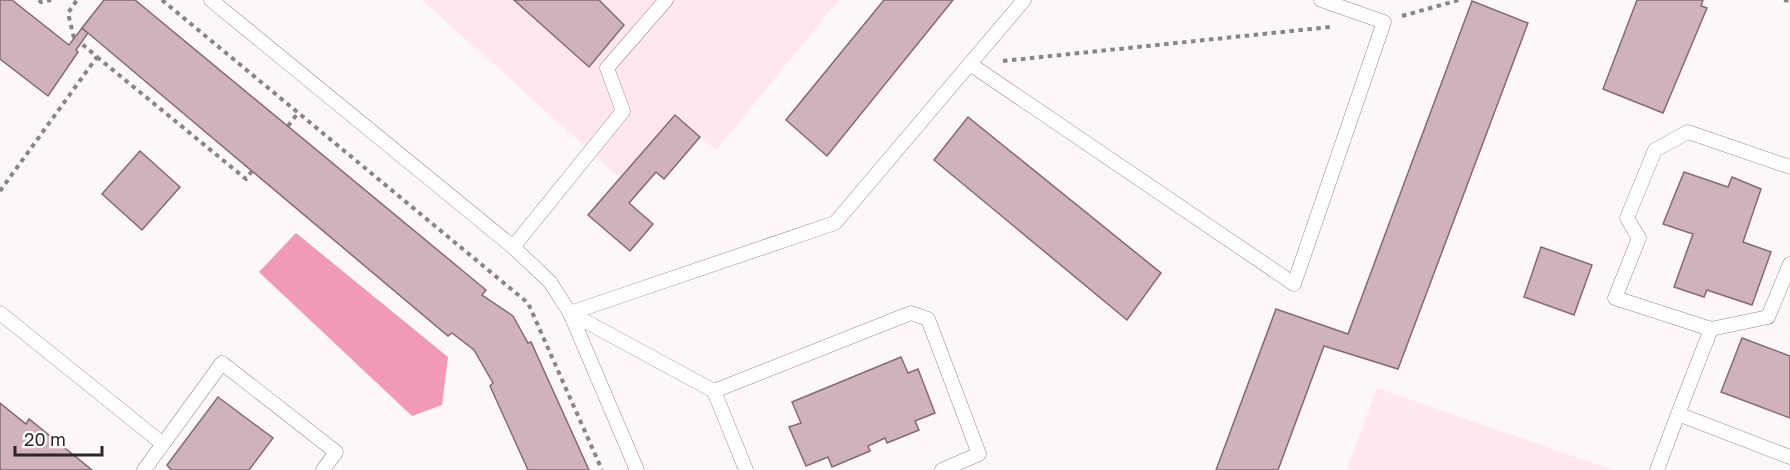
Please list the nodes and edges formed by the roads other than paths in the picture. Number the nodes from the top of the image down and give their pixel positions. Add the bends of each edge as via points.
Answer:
1 (211, 0) edge
2 (666, 0) edge
3 (1024, 0) edge
4 (1321, 0) edge
5 (970, 64) junction
6 (1790, 167) edge
7 (513, 247) junction
8 (1790, 264) edge
9 (570, 313) junction
10 (2, 318) edge
11 (1711, 329) junction
12 (714, 391) junction
13 (1678, 414) junction
14 (163, 444) junction
15 (1790, 457) edge
16 (144, 470) edge
17 (323, 470) edge
18 (637, 470) edge
19 (746, 470) edge
20 (942, 470) edge
21 (1657, 470) edge

1 - 7 lane
2 - 7 lane via 607,68 623,111
3 - 5 lane
4 - 5 lane via 1384,22 1294,284
5 - 9 lane via 835,223
6 - 11 lane via 1688,132 1655,150 1627,218 1639,238 1615,298
7 - 9 lane via 550,282
8 - 11 lane via 1768,316
9 - 12 lane
9 - 18 lane
10 - 14 lane
11 - 13 lane
12 - 19 lane
12 - 20 lane via 911,313 928,319 979,454
13 - 15 lane
13 - 21 lane
14 - 16 lane
14 - 17 lane via 222,363 336,452

